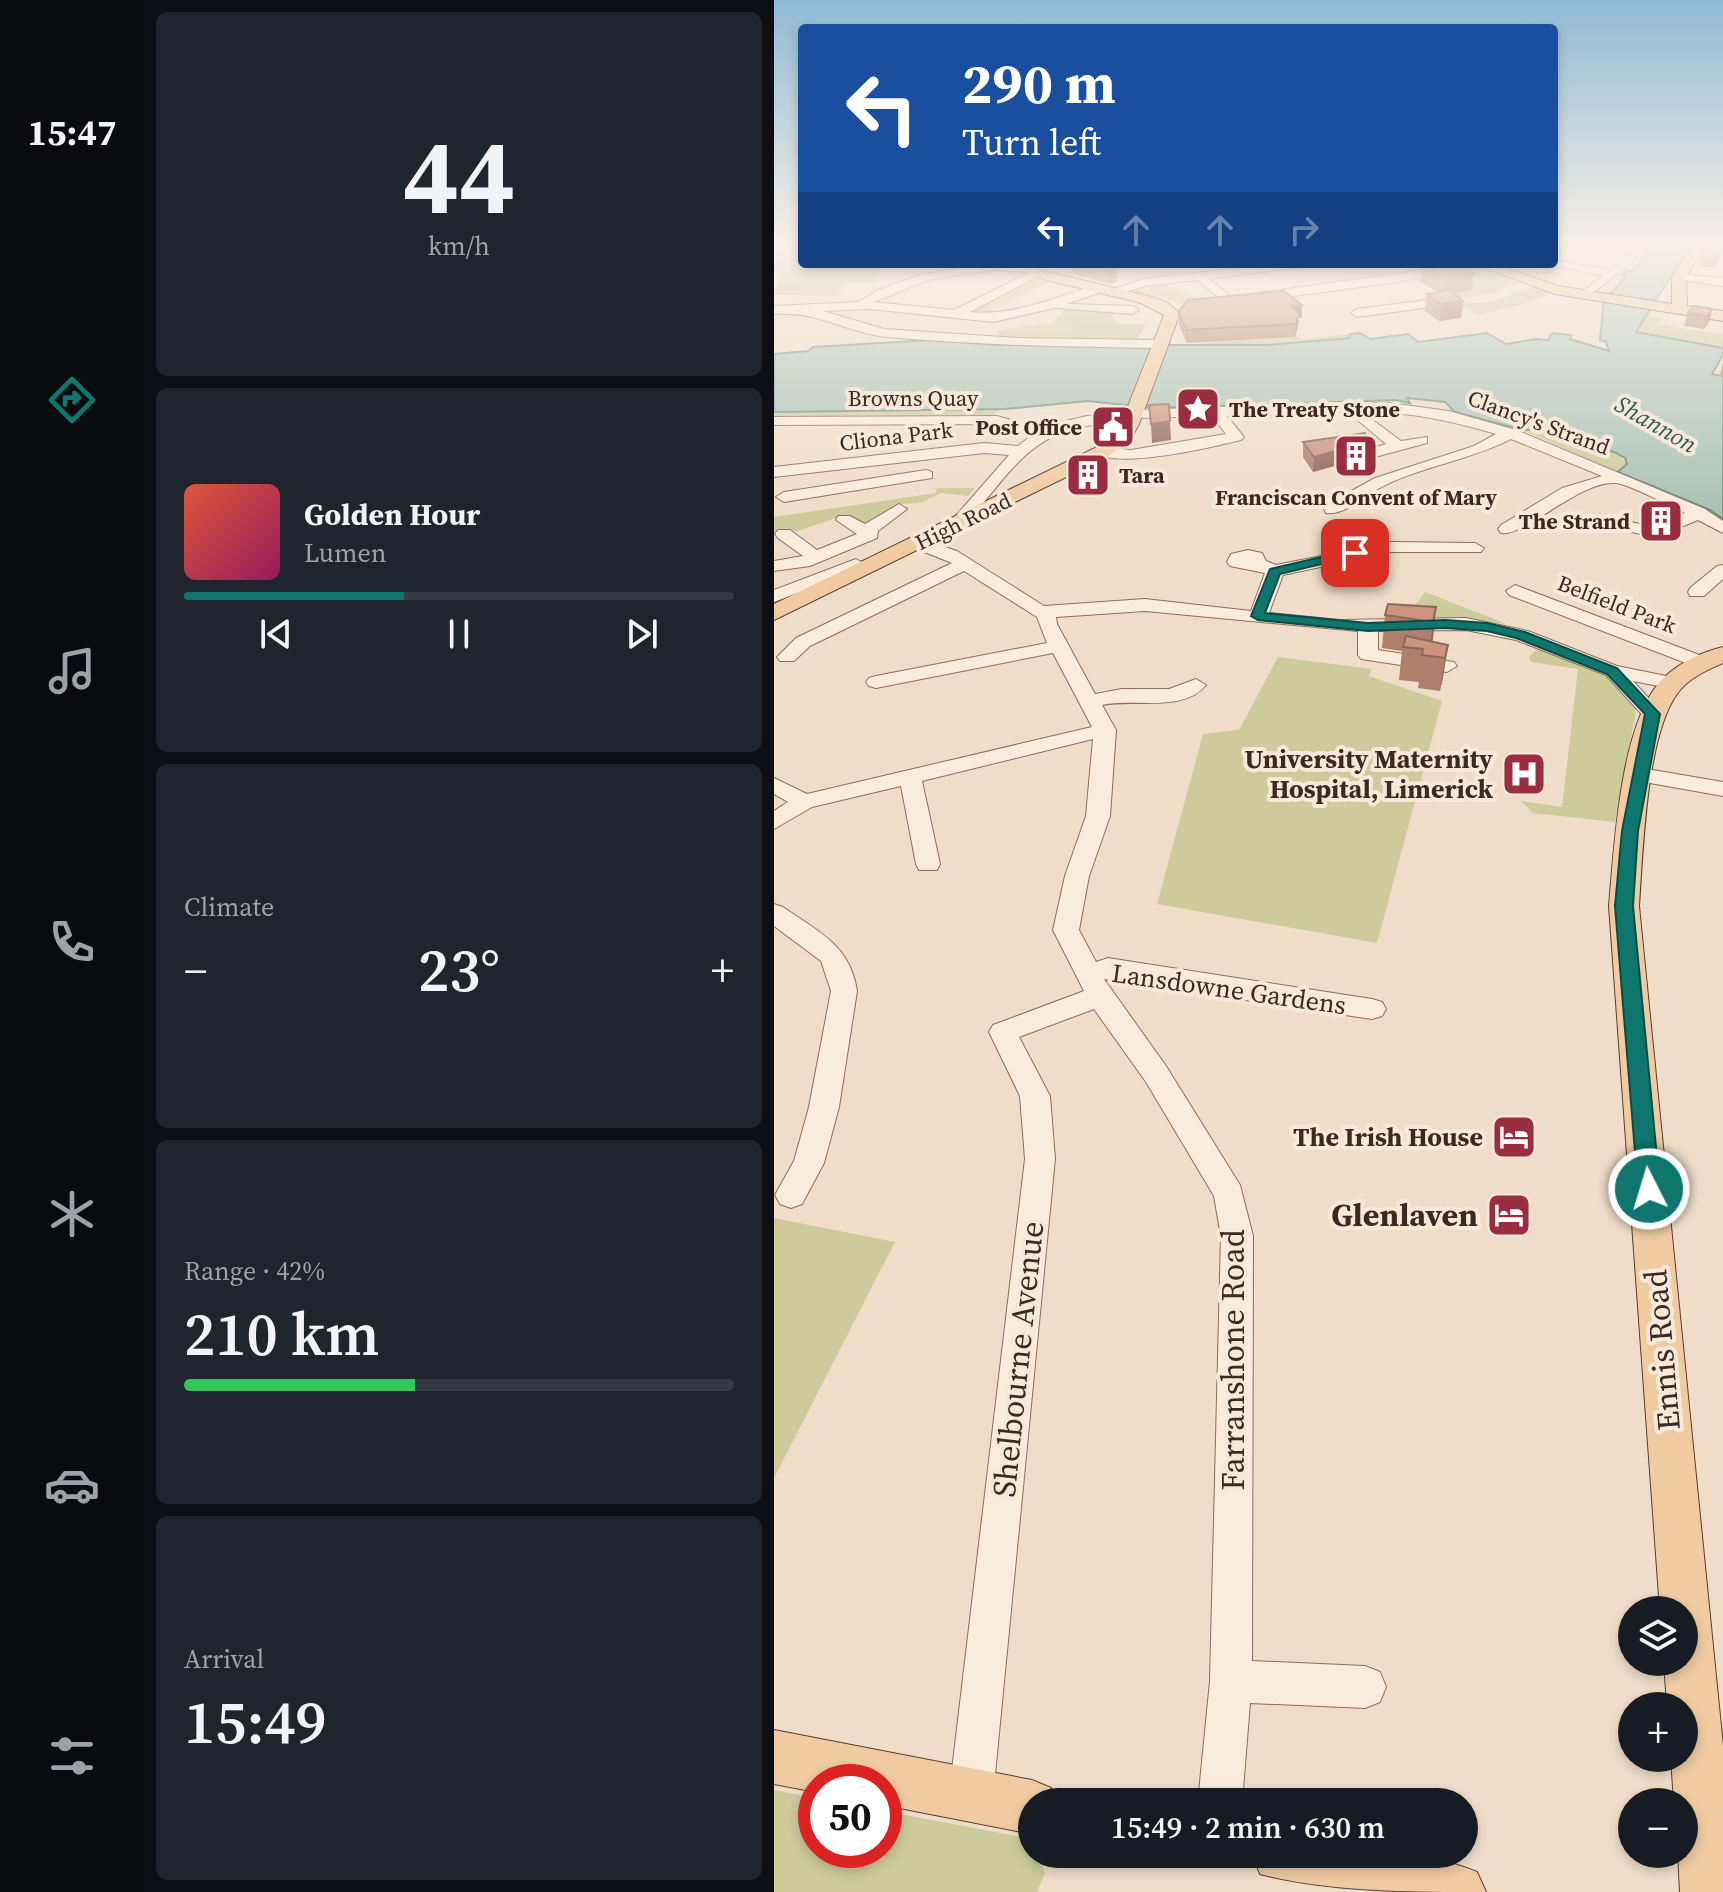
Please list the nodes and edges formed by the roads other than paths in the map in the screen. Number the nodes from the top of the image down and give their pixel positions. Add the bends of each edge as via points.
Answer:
1 (880, 332) edge
2 (1165, 332) edge
3 (1159, 345) junction
4 (1351, 406) junction
5 (1216, 412) junction
6 (1135, 414) junction
7 (774, 421) edge
8 (1050, 430) junction
9 (1511, 433) junction
10 (1422, 440) dead end
11 (1398, 446) junction
12 (1022, 451) junction
13 (1102, 452) junction
14 (1375, 452) dead end
15 (774, 472) edge
16 (926, 475) dead end
17 (1618, 477) junction
18 (781, 503) edge
19 (899, 509) dead end
20 (1332, 509) dead end
21 (973, 511) junction
22 (1699, 513) junction
23 (844, 520) dead end
24 (1621, 525) dead end
25 (1723, 528) edge
26 (1507, 529) dead end
27 (867, 531) junction
28 (784, 534) dead end
29 (918, 543) junction
30 (1475, 548) dead end
31 (815, 557) junction
32 (856, 564) dead end
33 (964, 564) junction
34 (1256, 564) dead end
35 (774, 566) edge
36 (1723, 570) edge
37 (1275, 571) junction
38 (1515, 591) dead end
39 (1697, 592) dead end
40 (774, 596) edge
41 (774, 613) edge
42 (1046, 613) junction
43 (1258, 616) junction
44 (1368, 627) junction
45 (1060, 646) junction
46 (787, 657) dead end
47 (1447, 666) edge
48 (1612, 671) junction
49 (1688, 678) edge
50 (876, 682) dead end
51 (1196, 685) dead end
52 (1090, 701) junction
53 (1105, 730) junction
54 (1641, 775) junction
55 (910, 776) junction
56 (774, 785) edge
57 (1723, 789) edge
58 (804, 802) junction
59 (774, 822) edge
60 (928, 864) dead end
61 (774, 913) edge
62 (1093, 985) junction
63 (1372, 1009) dead end
64 (791, 1195) dead end
65 (1231, 1681) junction
66 (1365, 1687) dead end
67 (774, 1757) edge
68 (1221, 1788) edge
69 (971, 1795) junction
70 (1018, 1804) edge
71 (1345, 1868) edge
72 (1457, 1892) edge
73 (1709, 1892) edge

1 - 3 street
2 - 3 main road
3 - 6 main road
4 - 5 street, Clancy's Strand
4 - 9 street, Clancy's Strand via 1412,408
4 - 11 street
5 - 6 street, Clancy's Strand
5 - 13 street via 1236,437 1131,455
6 - 8 street, Clancy's Strand
6 - 13 main road, High Road via 1125,433
7 - 8 street, Browns Quay via 997,420
8 - 12 street
9 - 17 street, Clancy's Strand
9 - 20 street via 1460,456 1466,466 1462,470 1414,470 1381,481
10 - 11 street
11 - 14 street
12 - 15 street, Cliona Park via 984,448
12 - 21 street
13 - 21 main road, High Road
16 - 18 street, Cliona Park
17 - 22 street, Clancy's Strand
17 - 26 street via 1568,491
19 - 27 street
21 - 29 main road, High Road
22 - 24 street via 1655,534
22 - 25 street, Clancy's Strand
23 - 27 street
27 - 31 street via 871,534
28 - 31 street
29 - 33 street
29 - 41 main road, High Road
30 - 37 street via 1391,547
31 - 35 street
32 - 40 street
33 - 42 street
33 - 46 street via 803,642
34 - 37 street
36 - 39 street
37 - 43 street
38 - 49 street, Belfield Park
42 - 43 street via 1145,605
42 - 45 street
43 - 44 street
44 - 47 street via 1368,655
44 - 48 street via 1487,627
45 - 50 street
45 - 52 street
48 - 49 street
48 - 49 street
49 - 54 main road, Ennis Road
51 - 52 street via 1168,697 1124,694
52 - 53 street
53 - 55 street
53 - 62 street, Farranshone Road via 1098,816 1077,876 1066,930
54 - 57 street
54 - 73 main road, Ennis Road via 1624,906
55 - 58 street
55 - 60 street
56 - 58 street
58 - 59 street
61 - 64 street via 832,955 844,991 824,1107 809,1163
62 - 63 street, Lansdowne Gardens via 1108,968
62 - 65 street, Farranshone Road via 1156,1074 1229,1194 1237,1236
62 - 69 street, Shelbourne Avenue via 1003,1032 1035,1096 1040,1159
65 - 66 street
65 - 68 street, Farranshone Road
67 - 69 main road
69 - 70 main road
71 - 72 main road

